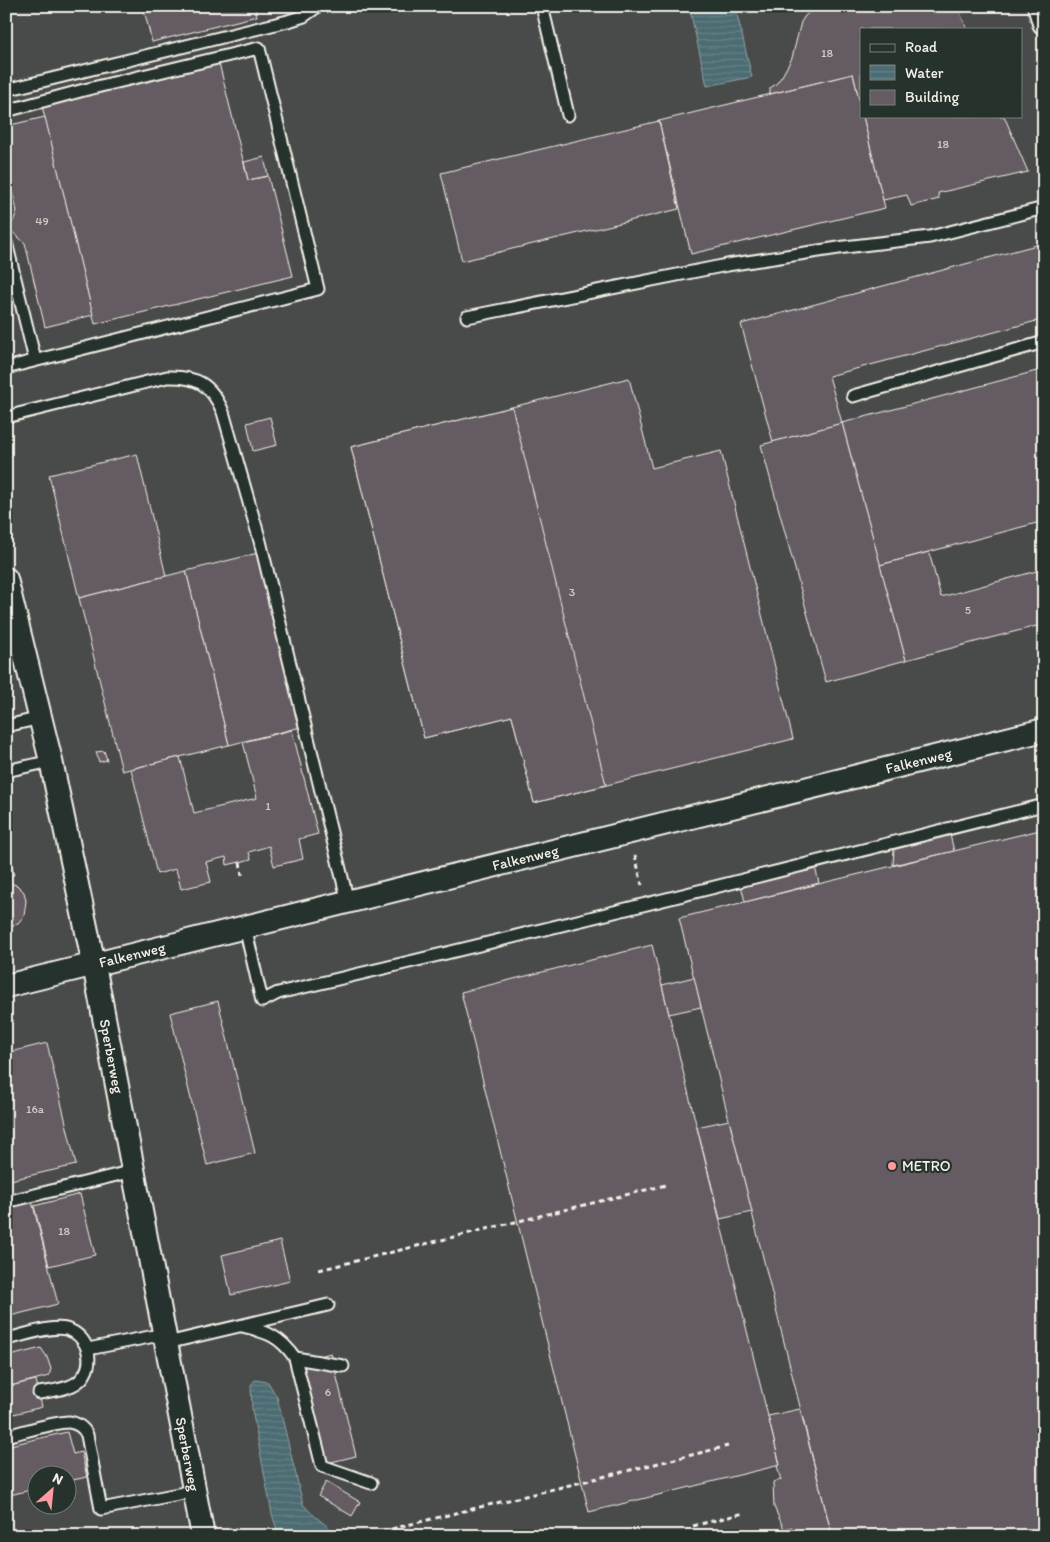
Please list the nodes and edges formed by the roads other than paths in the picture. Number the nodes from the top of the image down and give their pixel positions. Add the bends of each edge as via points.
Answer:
1 (318, 6) edge
2 (542, 6) edge
3 (1039, 6) edge
4 (1044, 23) edge
5 (6, 90) edge
6 (6, 111) edge
7 (568, 116) dead end
8 (1044, 208) edge
9 (6, 242) edge
10 (467, 317) dead end
11 (1044, 342) edge
12 (36, 360) junction
13 (6, 368) edge
14 (852, 396) dead end
15 (6, 417) edge
16 (6, 579) edge
17 (41, 718) junction
18 (6, 726) edge
19 (1044, 730) edge
20 (51, 761) junction
21 (6, 771) edge
22 (1044, 805) edge
23 (348, 902) junction
24 (245, 928) junction
25 (94, 965) junction
26 (6, 986) edge
27 (133, 1171) junction
28 (6, 1202) edge
29 (328, 1305) dead end
30 (242, 1326) junction
31 (6, 1339) edge
32 (166, 1339) junction
33 (88, 1349) junction
34 (295, 1358) junction
35 (343, 1366) dead end
36 (40, 1394) dead end
37 (6, 1436) edge
38 (371, 1483) dead end
39 (194, 1491) junction
40 (203, 1536) edge

1 - 5 lane via 304,16 288,21
2 - 7 lane
3 - 4 street
6 - 12 lane via 259,48 318,289
8 - 10 lane via 930,237 727,265
9 - 12 lane
11 - 14 lane
12 - 13 lane
15 - 23 lane via 167,377 191,378 214,394 223,412 260,541
16 - 17 street, Sperberweg
17 - 18 lane
17 - 20 street, Sperberweg
19 - 23 street, Falkenweg
20 - 21 lane
20 - 25 street, Sperberweg
22 - 24 lane via 603,916 278,993 262,1001
23 - 24 street, Falkenweg
24 - 25 street, Falkenweg
25 - 26 street, Falkenweg
25 - 27 street, Sperberweg
27 - 28 lane
27 - 32 street, Sperberweg
29 - 30 lane
30 - 32 lane
30 - 34 lane via 277,1338
31 - 33 lane via 56,1328 66,1329 77,1334
32 - 33 lane
32 - 39 street, Sperberweg
33 - 36 lane via 89,1359 80,1381
34 - 35 lane
34 - 38 lane via 322,1466
37 - 39 lane via 65,1422 79,1425 86,1431 101,1509
39 - 40 street, Sperberweg

